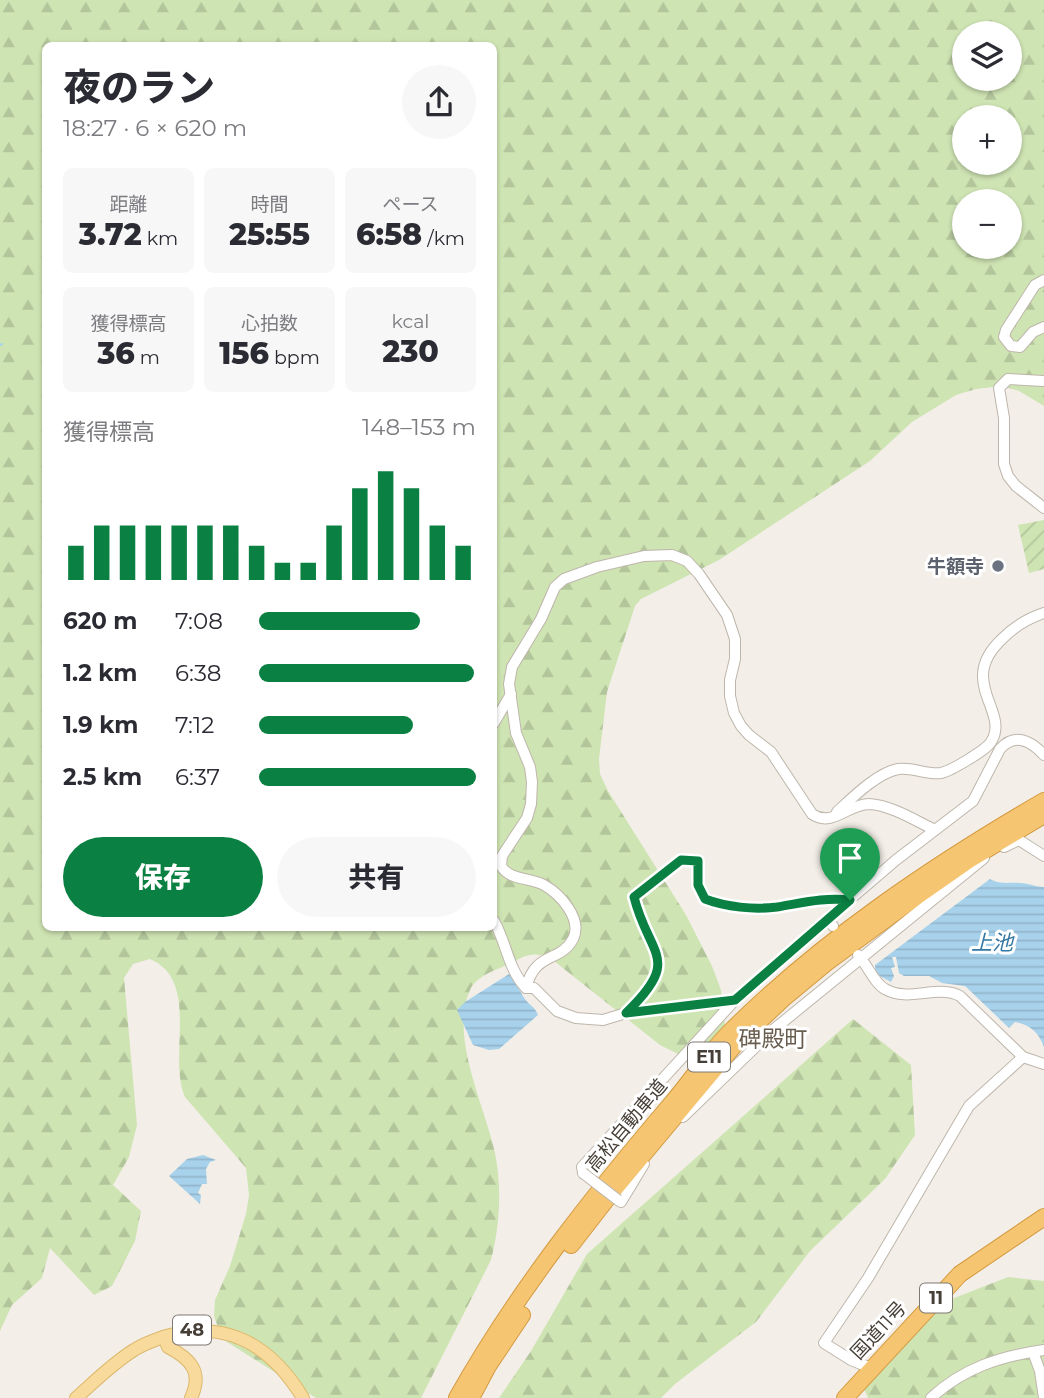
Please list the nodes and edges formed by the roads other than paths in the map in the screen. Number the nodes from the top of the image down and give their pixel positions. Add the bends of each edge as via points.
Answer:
1 (1044, 281) edge
2 (1044, 327) edge
3 (1044, 381) edge
4 (1044, 508) edge
5 (1044, 613) edge
6 (511, 694) junction
7 (497, 717) edge
8 (1044, 755) edge
9 (1044, 801) edge
10 (1044, 815) edge
11 (831, 818) junction
12 (935, 830) junction
13 (1044, 856) edge
14 (850, 900) junction
15 (497, 927) edge
16 (851, 949) dead end
17 (861, 958) junction
18 (526, 988) junction
19 (735, 1000) junction
20 (626, 1013) junction
21 (1023, 1057) junction
22 (1044, 1064) edge
23 (1044, 1217) edge
24 (164, 1337) junction
25 (1039, 1351) edge
26 (871, 1368) junction
27 (76, 1398) edge
28 (191, 1398) edge
29 (303, 1398) edge
30 (457, 1398) edge
31 (471, 1398) edge
32 (845, 1398) edge
33 (931, 1398) edge
34 (1044, 1398) edge

1 - 2 street via 1035,285 1004,337 1011,346 1020,347
3 - 4 street via 1008,379 999,388 999,396 1008,476
5 - 11 street via 1008,633 984,659 983,680 995,723 986,748 943,773 897,769 859,791
6 - 7 street
6 - 11 street via 512,667 555,587 564,579 644,556 672,555 687,561 699,574 727,615 736,639 730,696 741,726 771,752 812,814
6 - 18 street via 516,733 530,767 531,804 501,866 512,876 547,886 567,907 576,929 566,947 533,969
8 - 12 street via 1030,741 1005,743 973,801
9 - 30 highway, 高松自動車道 / E11 via 960,851 817,954 727,1035 607,1179 536,1274
10 - 31 highway, 高松自動車道 / E11 via 969,860 877,925 785,997 737,1042 545,1279
11 - 12 street via 870,804
12 - 14 street
13 - 17 street via 1019,840 1008,844 980,861
14 - 19 street via 830,923
14 - 20 street via 820,899 776,907 712,902 698,885 698,861 681,860 634,897 656,949 658,969 645,995
15 - 18 street via 515,976
16 - 17 street
17 - 19 street, bridge via 773,1030 680,1120 656,1146 621,1202 583,1173 582,1167
17 - 21 street via 883,989 904,994 950,991 960,996
18 - 20 street via 534,988 556,1011 576,1018 603,1020
19 - 20 street
21 - 22 street
21 - 26 street via 969,1106 875,1267 824,1343
23 - 26 highway, 国道11号 / 11 via 960,1274
24 - 27 main road, 48 via 135,1349
24 - 28 main road, 48 via 168,1347 185,1356 195,1371
24 - 29 main road, 48 via 192,1330 233,1336 276,1362
25 - 33 street via 998,1358 960,1374
25 - 34 street
26 - 32 highway, 国道11号 / 11

